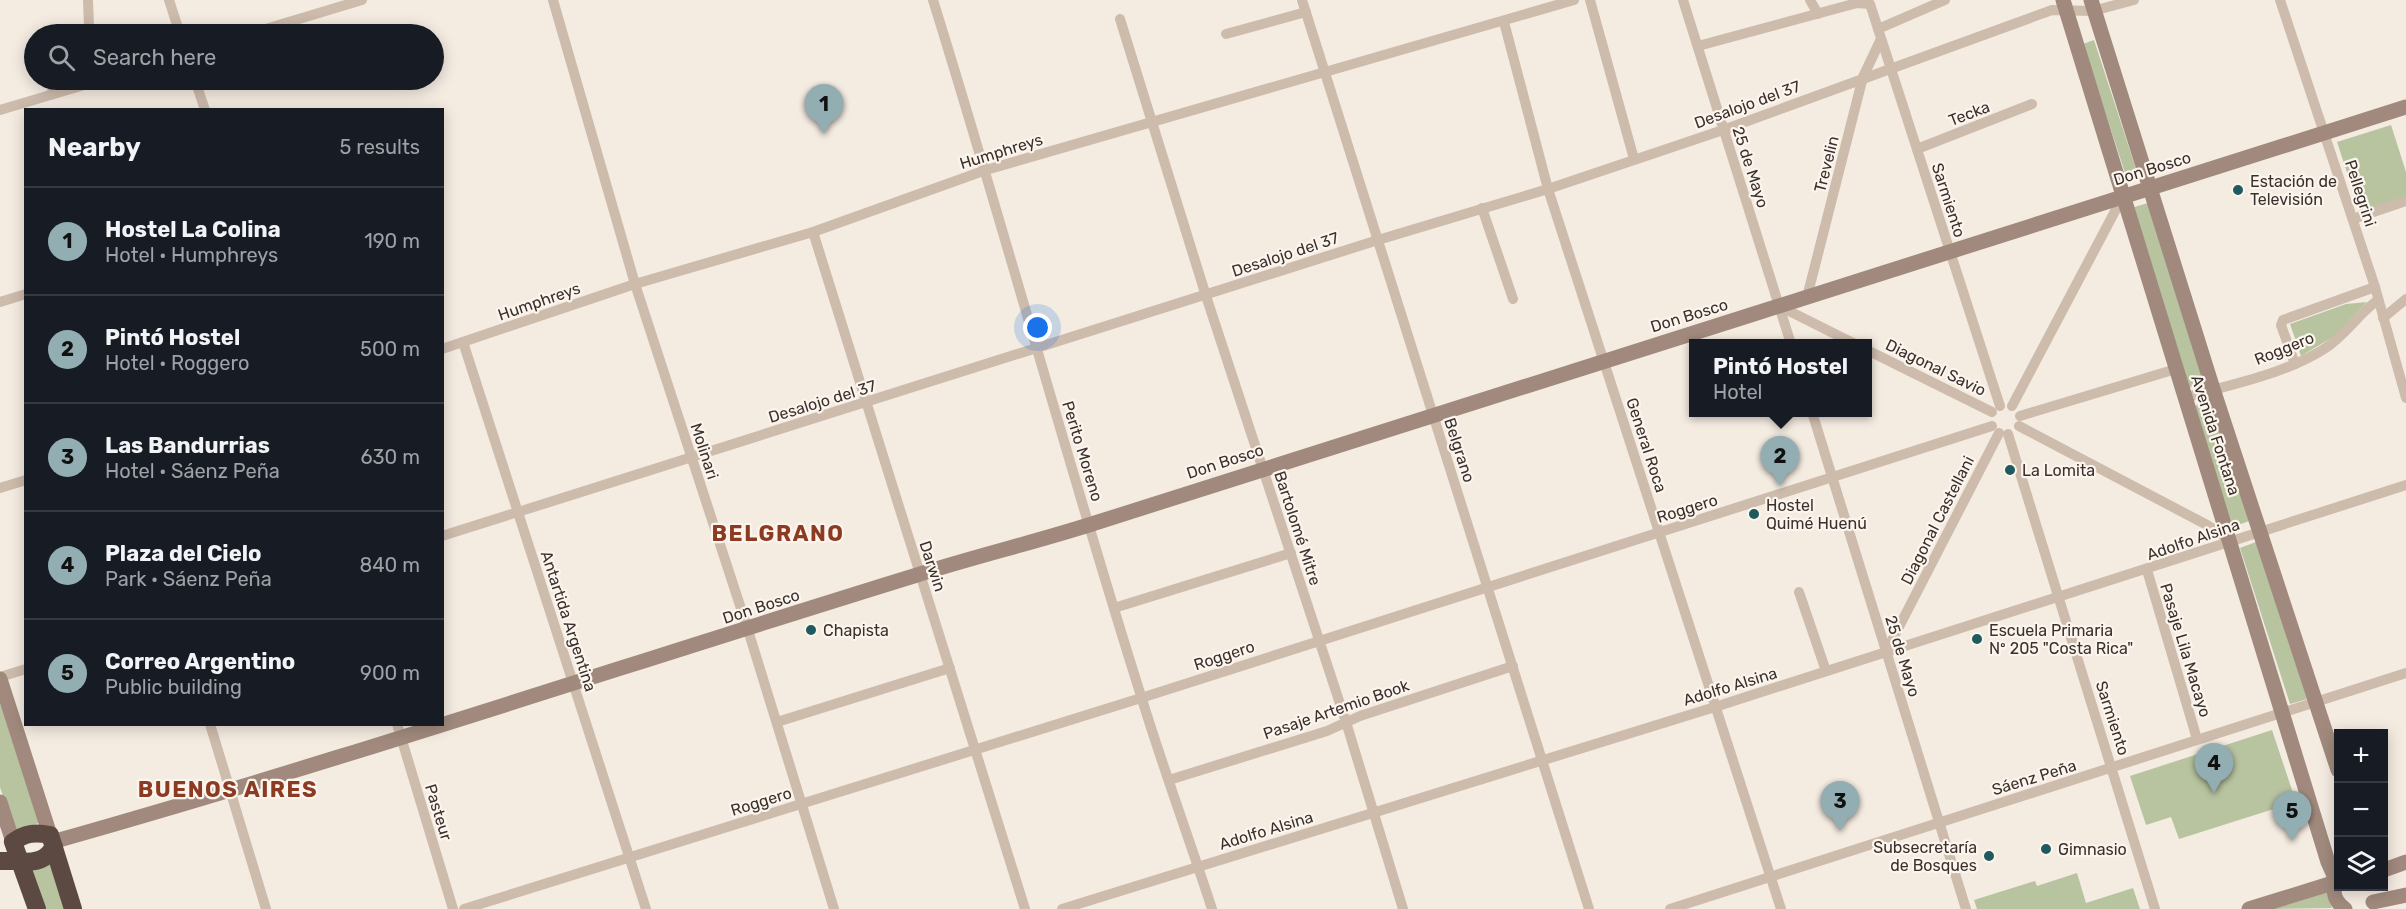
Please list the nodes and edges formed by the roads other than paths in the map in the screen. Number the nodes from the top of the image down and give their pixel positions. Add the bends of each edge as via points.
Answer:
1 (88, 0) edge
2 (169, 0) edge
3 (362, 0) edge
4 (553, 0) edge
5 (933, 0) edge
6 (1302, 0) edge
7 (1574, 0) edge
8 (1590, 0) edge
9 (1683, 0) edge
10 (1810, 0) edge
11 (1945, 0) edge
12 (2134, 0) edge
13 (2280, 0) edge
14 (2063, 4) edge
15 (2092, 6) edge
16 (1306, 12) junction
17 (1818, 14) junction
18 (1120, 19) dead end
19 (1504, 22) junction
20 (89, 24) edge
21 (177, 24) edge
22 (282, 24) edge
23 (1878, 29) junction
24 (1226, 34) dead end
25 (1880, 41) junction
26 (1698, 46) junction
27 (1889, 68) junction
28 (1323, 74) junction
29 (1863, 77) junction
30 (53, 90) edge
31 (67, 90) edge
32 (198, 90) edge
33 (50, 95) junction
34 (2032, 105) dead end
35 (2406, 107) edge
36 (204, 108) edge
37 (0, 110) edge
38 (1153, 121) junction
39 (1723, 130) junction
40 (2325, 133) junction
41 (1917, 149) junction
42 (1634, 159) junction
43 (986, 170) junction
44 (1548, 189) junction
45 (2150, 189) junction
46 (2123, 196) junction
47 (2406, 201) edge
48 (1482, 208) junction
49 (2353, 219) junction
50 (813, 232) junction
51 (1378, 240) junction
52 (1950, 252) junction
53 (635, 284) junction
54 (2375, 287) junction
55 (24, 295) edge
56 (1206, 296) junction
57 (1807, 297) junction
58 (1513, 299) dead end
59 (2406, 299) edge
60 (2378, 300) junction
61 (0, 302) edge
62 (1779, 306) junction
63 (2383, 318) junction
64 (1789, 339) edge
65 (1845, 339) edge
66 (463, 342) junction
67 (444, 348) edge
68 (1036, 349) junction
69 (1872, 352) edge
70 (1605, 361) junction
71 (2295, 364) junction
72 (2176, 369) junction
73 (2213, 389) junction
74 (2185, 398) junction
75 (2406, 398) edge
76 (867, 403) junction
77 (2012, 406) junction
78 (1996, 409) junction
79 (1434, 416) junction
80 (1814, 417) edge
81 (2020, 421) junction
82 (2000, 431) junction
83 (691, 457) junction
84 (1262, 468) junction
85 (1832, 478) junction
86 (24, 481) edge
87 (2406, 485) edge
88 (0, 488) edge
89 (518, 513) junction
90 (1090, 525) junction
91 (1659, 532) junction
92 (2260, 532) junction
93 (444, 535) edge
94 (2231, 541) junction
95 (1291, 553) junction
96 (2147, 570) junction
97 (919, 574) junction
98 (1488, 585) junction
99 (1799, 592) dead end
100 (2057, 598) junction
101 (1114, 608) junction
102 (748, 630) junction
103 (1319, 639) junction
104 (1886, 652) junction
105 (1513, 666) junction
106 (950, 668) junction
107 (24, 670) edge
108 (1826, 671) junction
109 (2406, 673) edge
110 (0, 678) edge
111 (573, 686) junction
112 (1141, 698) junction
113 (2317, 702) junction
114 (1715, 707) junction
115 (2283, 713) junction
116 (444, 720) edge
117 (777, 722) junction
118 (1346, 722) junction
119 (211, 726) edge
120 (422, 726) edge
121 (399, 732) edge
122 (2197, 739) junction
123 (976, 748) junction
124 (2334, 757) edge
125 (1542, 759) junction
126 (2114, 768) junction
127 (1169, 780) junction
128 (230, 792) junction
129 (0, 802) edge
130 (801, 805) junction
131 (1375, 814) junction
132 (1939, 823) junction
133 (52, 841) junction
134 (9, 845) edge
135 (631, 857) junction
136 (0, 861) edge
137 (22, 862) junction
138 (2406, 862) edge
139 (1198, 867) junction
140 (2388, 869) edge
141 (2334, 874) edge
142 (1772, 877) junction
143 (2334, 881) edge
144 (2335, 891) edge
145 (2375, 891) edge
146 (2406, 895) edge
147 (2372, 906) edge
148 (37, 909) edge
149 (73, 909) edge
150 (266, 909) edge
151 (453, 909) edge
152 (464, 909) edge
153 (646, 909) edge
154 (834, 909) edge
155 (1025, 909) edge
156 (1062, 909) edge
157 (1212, 909) edge
158 (1403, 909) edge
159 (1589, 909) edge
160 (1670, 909) edge
161 (1781, 909) edge
162 (1966, 909) edge
163 (2155, 909) edge
164 (2249, 909) edge
165 (2345, 909) edge

1 - 20 street
2 - 21 street
3 - 22 street
4 - 53 street, Molinari
5 - 43 street, Perito Moreno
6 - 16 street, Belgrano
7 - 19 street, Humphreys
8 - 42 street
9 - 26 street, 25 de Mayo
10 - 17 street
11 - 23 street
12 - 15 street, Desalojo del 37
13 - 40 street, Pellegrini
14 - 15 street, Desalojo del 37
14 - 27 street, Desalojo del 37
14 - 46 street, Avenida Fontana
15 - 45 street, Avenida Fontana
16 - 24 street
16 - 28 street, Belgrano
17 - 23 street, Sarmiento via 1857,3 1870,4
17 - 26 street
18 - 38 street, Bartolomé Mitre
19 - 28 street, Humphreys
19 - 44 street, General Roca
23 - 25 street, Sarmiento
25 - 27 street, Sarmiento
25 - 29 street, Trevelin
26 - 39 street, 25 de Mayo
27 - 29 street, Desalojo del 37
27 - 41 street, Sarmiento
28 - 38 street, Humphreys
28 - 51 street, Belgrano
29 - 39 street, Desalojo del 37
29 - 57 street, Trevelin
30 - 33 street
31 - 33 street
32 - 36 street
33 - 37 street
34 - 41 street, Tecka
35 - 40 street, Don Bosco
38 - 43 street, Humphreys
38 - 56 street, Bartolomé Mitre
39 - 42 street, Desalojo del 37
39 - 62 street, 25 de Mayo
40 - 45 street, Don Bosco
40 - 49 street, Pellegrini
41 - 52 street, Sarmiento
42 - 44 street, Desalojo del 37
43 - 50 street, Humphreys
43 - 68 street, Perito Moreno
44 - 48 street, Desalojo del 37
44 - 70 street, General Roca
45 - 46 street, Don Bosco
45 - 73 street, Avenida Fontana
46 - 52 street, Don Bosco
46 - 72 street, Avenida Fontana
46 - 77 street
47 - 49 street
48 - 51 street, Desalojo del 37
48 - 58 street
49 - 54 street, Pellegrini
50 - 53 street, Humphreys
50 - 76 street, Darwin
51 - 56 street, Desalojo del 37
51 - 79 street, Belgrano
52 - 57 street, Don Bosco
52 - 78 street, Sarmiento
53 - 66 street, Humphreys
53 - 83 street, Molinari
54 - 60 street, Pellegrini
54 - 71 street, Roggero via 2283,320 2281,325
55 - 61 street
56 - 68 street, Desalojo del 37
56 - 84 street, Bartolomé Mitre
57 - 62 street, Don Bosco
59 - 63 street
60 - 63 street, Pellegrini
60 - 71 street, Roggero via 2333,343
62 - 64 street, 25 de Mayo
62 - 65 street
62 - 70 street, Don Bosco
63 - 75 street, Pellegrini
66 - 67 street, Humphreys
66 - 89 street, Antartida Argentina
68 - 76 street, Desalojo del 37
68 - 90 street, Perito Moreno
69 - 78 street, Diagonal Savio
70 - 79 street, Don Bosco
70 - 91 street, General Roca
71 - 73 street, Roggero
72 - 74 street, Avenida Fontana
72 - 81 street
73 - 74 street, Roggero
73 - 92 street, Avenida Fontana
74 - 94 street, Avenida Fontana
76 - 83 street, Desalojo del 37
76 - 97 street, Darwin
77 - 78 street
77 - 81 street
78 - 82 street, Sarmiento
79 - 84 street, Don Bosco
79 - 98 street, Belgrano
80 - 85 street, 25 de Mayo
81 - 82 street
81 - 94 street
82 - 85 street, Roggero
82 - 100 street, Sarmiento
82 - 104 street, Diagonal Castellani
83 - 89 street, Desalojo del 37
83 - 102 street, Molinari
84 - 90 street, Don Bosco
84 - 95 street, Bartolomé Mitre
85 - 91 street, Roggero
85 - 104 street, 25 de Mayo
86 - 88 street
87 - 92 street, Adolfo Alsina
89 - 93 street, Desalojo del 37
89 - 111 street, Antartida Argentina
90 - 97 street, Don Bosco
90 - 101 street, Perito Moreno
91 - 98 street, Roggero
91 - 114 street, General Roca
92 - 94 street, Adolfo Alsina
92 - 113 street, Avenida Fontana
94 - 96 street, Adolfo Alsina
94 - 115 street, Avenida Fontana
95 - 101 street
95 - 103 street, Bartolomé Mitre
96 - 100 street, Adolfo Alsina
96 - 122 street, Pasaje Lila Macayo
97 - 102 street, Don Bosco
97 - 106 street, Darwin
98 - 103 street, Roggero
98 - 105 street, Belgrano
99 - 108 street
100 - 104 street, Adolfo Alsina
100 - 126 street, Sarmiento
101 - 112 street, Perito Moreno
102 - 111 street, Don Bosco
102 - 117 street, Molinari
103 - 112 street, Roggero
103 - 118 street, Bartolomé Mitre
104 - 108 street, Adolfo Alsina
104 - 132 street, 25 de Mayo
105 - 118 street, Pasaje Artemio Book
105 - 125 street, Belgrano
106 - 117 street
106 - 123 street, Darwin
107 - 110 street
108 - 114 street, Adolfo Alsina
109 - 113 street, Sáenz Peña
110 - 133 street
111 - 116 street, Don Bosco
111 - 135 street, Antartida Argentina
112 - 123 street, Roggero
112 - 127 street, Perito Moreno
113 - 115 street, Sáenz Peña
113 - 124 street, Avenida Fontana
114 - 125 street, Adolfo Alsina
114 - 142 street, General Roca
115 - 122 street, Sáenz Peña
115 - 141 street, Avenida Fontana
117 - 130 street, Molinari
118 - 127 street, Pasaje Artemio Book
118 - 131 street, Bartolomé Mitre
119 - 128 street
120 - 121 street, Don Bosco
121 - 128 street, Don Bosco
121 - 151 street, Pasteur
122 - 126 street, Sáenz Peña
123 - 130 street, Roggero
123 - 155 street, Darwin
125 - 131 street, Adolfo Alsina
125 - 159 street, Belgrano
126 - 132 street, Sáenz Peña
126 - 163 street, Sarmiento
127 - 139 street, Perito Moreno
128 - 133 street, Don Bosco
128 - 150 street
129 - 134 street
130 - 135 street, Roggero
130 - 154 street, Molinari
131 - 139 street, Adolfo Alsina
131 - 158 street, Bartolomé Mitre
132 - 142 street, Sáenz Peña
132 - 162 street, 25 de Mayo
133 - 134 highway via 38,832
133 - 137 highway via 48,857
133 - 149 highway
134 - 137 highway
135 - 152 street, Roggero
135 - 153 street, Antartida Argentina
136 - 137 highway
137 - 148 highway
138 - 140 street
139 - 156 street, Adolfo Alsina
139 - 157 street, Perito Moreno
142 - 160 street, Sáenz Peña
142 - 161 street, General Roca
143 - 164 street
144 - 165 street, Avenida Fontana
145 - 147 street
146 - 147 street

